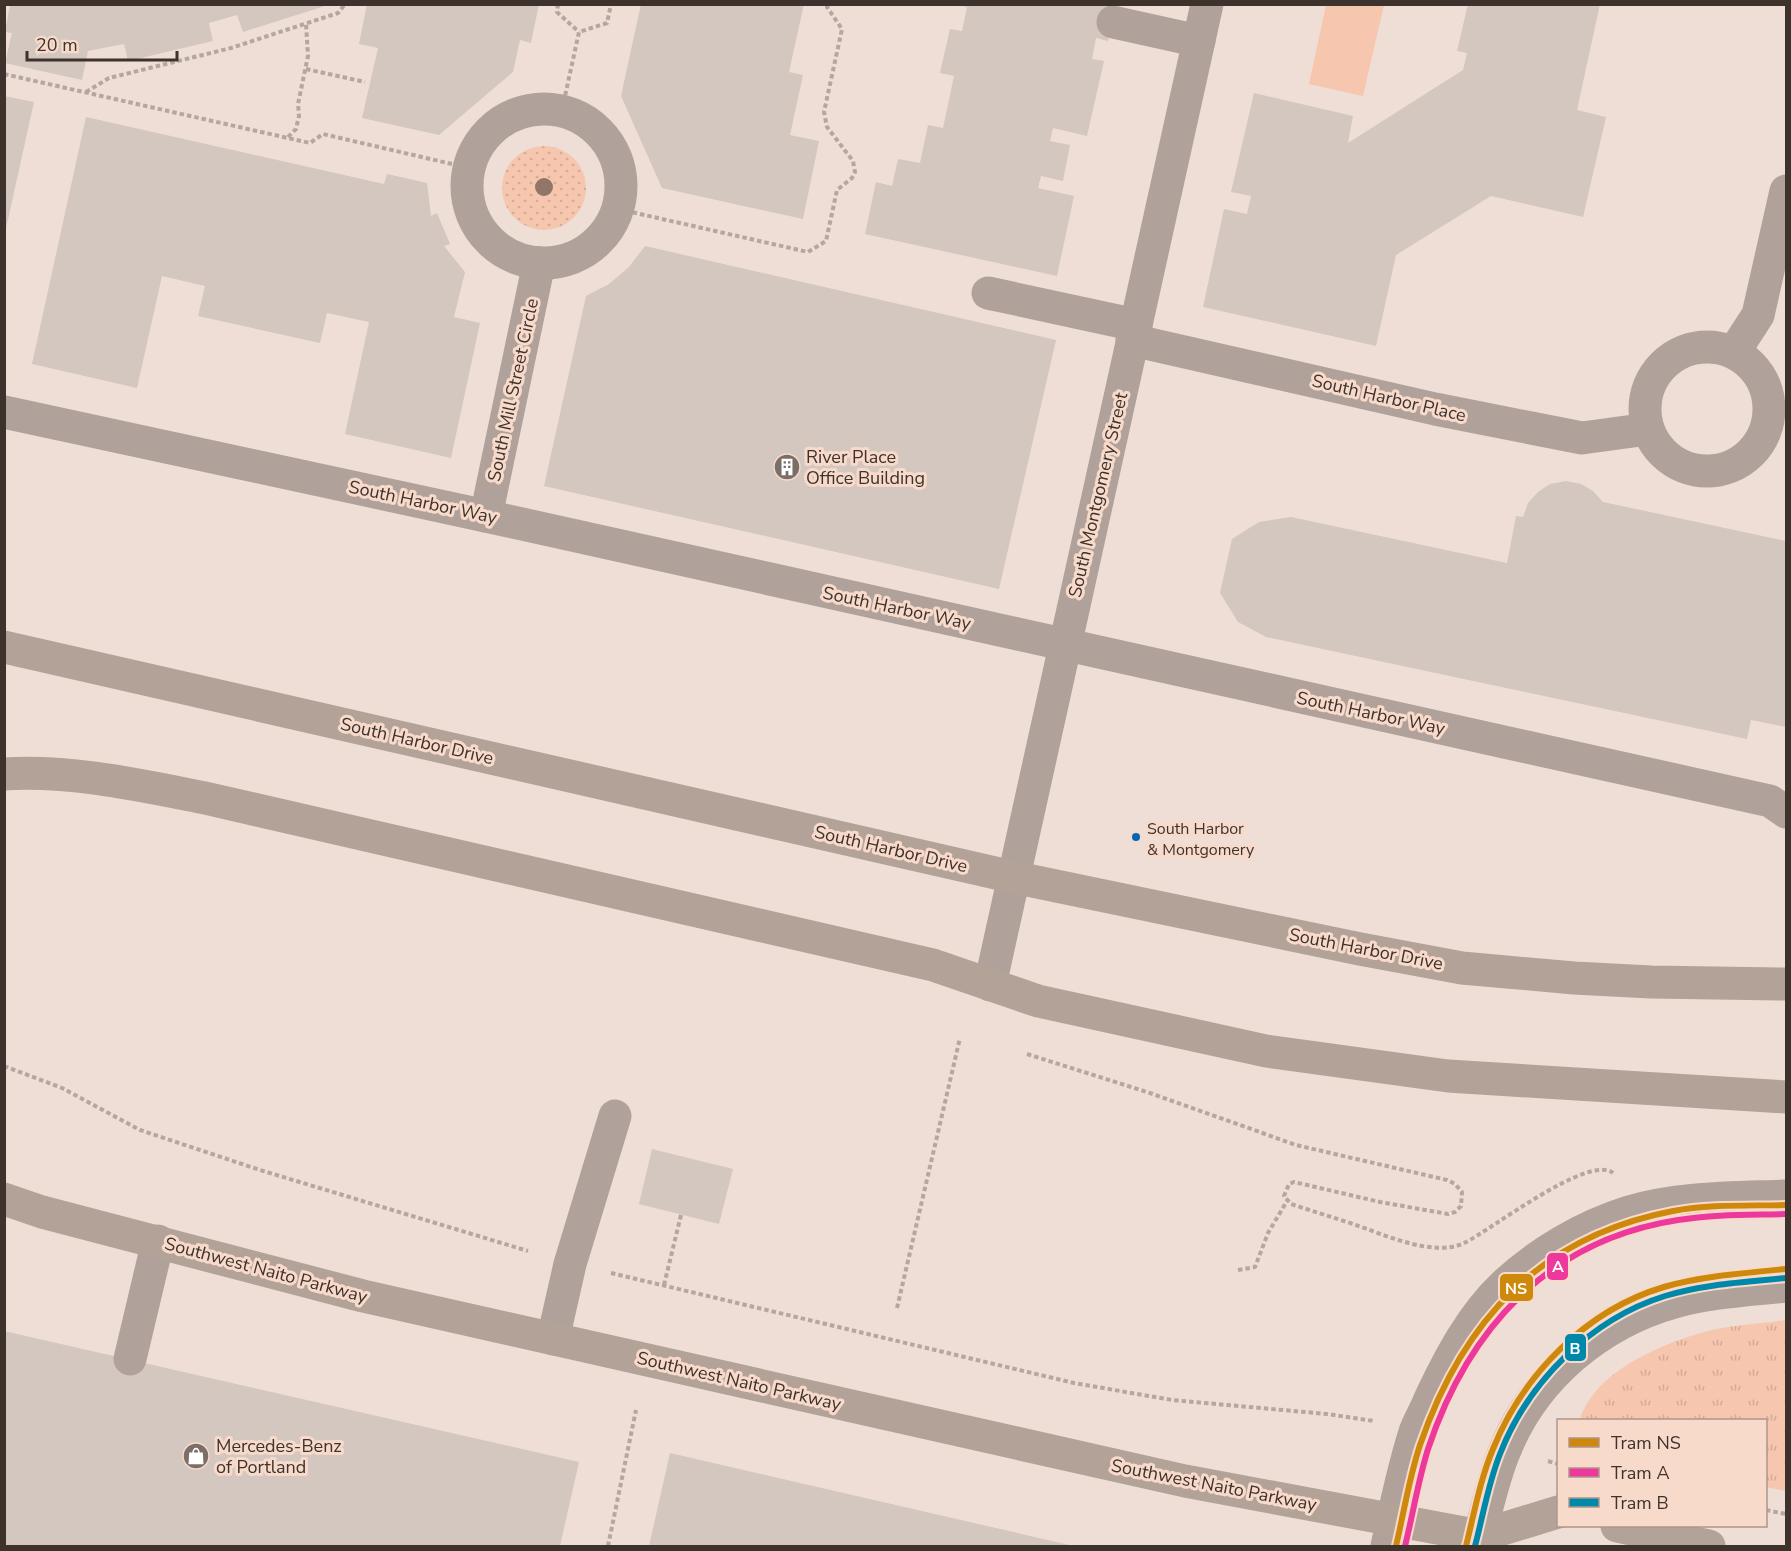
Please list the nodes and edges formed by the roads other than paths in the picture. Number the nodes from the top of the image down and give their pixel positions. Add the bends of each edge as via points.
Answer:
1 (1207, 4) edge
2 (1113, 22) dead end
3 (1199, 41) junction
4 (1786, 191) edge
5 (539, 263) junction
6 (988, 293) dead end
7 (1134, 333) junction
8 (1734, 352) junction
9 (4, 412) edge
10 (1648, 429) junction
11 (486, 516) junction
12 (1065, 645) junction
13 (4, 647) edge
14 (4, 774) edge
15 (1786, 812) edge
16 (1013, 877) junction
17 (1786, 984) edge
18 (990, 985) junction
19 (1786, 1097) edge
20 (615, 1116) dead end
21 (1786, 1196) edge
22 (4, 1199) edge
23 (158, 1241) junction
24 (1786, 1286) edge
25 (553, 1339) junction
26 (130, 1359) dead end
27 (1557, 1512) edge
28 (1622, 1527) edge
29 (1390, 1533) edge
30 (1482, 1543) edge
31 (1709, 1546) edge

1 - 3 street, South Montgomery Street
2 - 3 street
3 - 7 street, South Montgomery Street
4 - 8 street via 1758,315
5 - 5 street via 513,257 491,242 475,221 467,195 469,168 481,141 503,119 531,109 562,110 591,123 612,147 622,177 618,209 607,232 588,250 565,261
5 - 11 street, South Mill Street Circle
6 - 7 street, South Harbor Place
7 - 10 street, South Harbor Place via 1435,409 1582,438
7 - 12 street, South Montgomery Street
8 - 10 street via 1706,346 1677,354 1656,373 1644,400
8 - 10 street via 1754,367 1766,390 1770,415 1761,442 1741,462 1714,472 1686,469 1662,453
9 - 11 street, South Harbor Way
11 - 12 street, South Harbor Way
12 - 15 street, South Harbor Way via 1770,801
12 - 16 street, South Montgomery Street
13 - 16 main road, South Harbor Drive
14 - 18 main road via 39,772 91,778 205,798 933,965
16 - 17 main road, South Harbor Drive via 1462,968 1629,981
16 - 18 street, South Montgomery Street
18 - 19 main road via 1038,1001 1255,1049 1349,1064 1526,1082
20 - 25 street via 570,1264
21 - 29 street via 1720,1198 1628,1213 1557,1245 1503,1286 1470,1326 1416,1431
22 - 23 main road, Southwest Naito Parkway
23 - 25 main road, Southwest Naito Parkway via 363,1296
23 - 26 street
24 - 30 street via 1675,1302 1646,1311 1590,1342 1563,1365 1524,1413 1504,1451
25 - 29 main road, Southwest Naito Parkway via 1137,1471
27 - 30 main road, Southwest Naito Parkway
28 - 31 main road
29 - 30 main road, Southwest Naito Parkway

